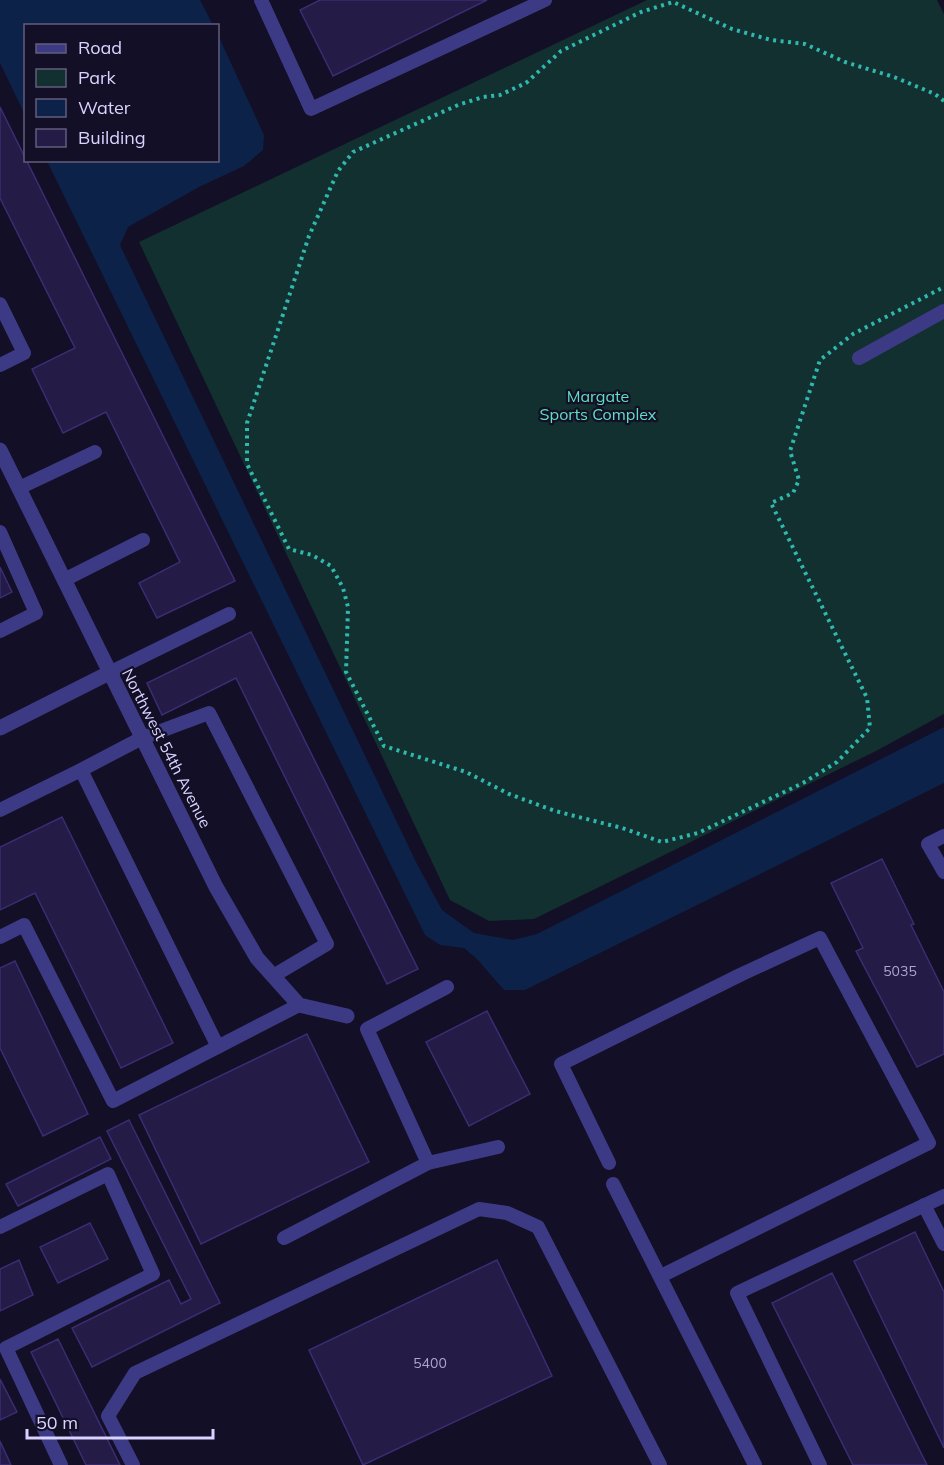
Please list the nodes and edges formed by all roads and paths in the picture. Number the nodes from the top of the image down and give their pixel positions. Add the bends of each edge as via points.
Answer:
1 (261, 0) edge
2 (545, 0) edge
3 (944, 101) edge
4 (944, 287) edge
5 (0, 304) edge
6 (944, 311) edge
7 (859, 358) dead end
8 (0, 365) edge
9 (0, 452) edge
10 (95, 452) dead end
11 (19, 488) junction
12 (0, 532) edge
13 (143, 540) dead end
14 (64, 580) junction
15 (229, 614) dead end
16 (0, 631) edge
17 (110, 673) junction
18 (0, 728) edge
19 (142, 738) junction
20 (81, 770) junction
21 (0, 810) edge
22 (944, 836) edge
23 (944, 873) edge
24 (0, 937) edge
25 (273, 976) junction
26 (447, 987) dead end
27 (299, 1005) junction
28 (347, 1016) joint
29 (367, 1029) junction
30 (218, 1047) junction
31 (498, 1147) dead end
32 (428, 1163) junction
33 (609, 1163) dead end
34 (613, 1184) dead end
35 (944, 1196) edge
36 (924, 1205) junction
37 (0, 1227) edge
38 (284, 1238) dead end
39 (944, 1244) edge
40 (661, 1276) junction
41 (61, 1465) edge
42 (133, 1465) edge
43 (660, 1465) edge
44 (755, 1465) edge
45 (820, 1465) edge

1 - 2 lane via 311,109
3 - 4 path via 894,77 805,44 732,29 674,2 640,12 561,51 526,83 500,95 458,105 353,152 338,171 306,247 247,423 247,464 289,549 312,555 331,566 343,588 348,607 346,672 384,746 465,772 555,811 662,842 698,832 803,783 837,762 870,728 867,698 771,503 793,493 799,480 790,451 820,360 853,334
5 - 8 lane via 24,353
6 - 7 lane
9 - 11 street, Northwest 54th Avenue
10 - 11 lane
11 - 14 street, Northwest 54th Avenue
12 - 16 lane via 36,613
13 - 14 lane
14 - 17 street, Northwest 54th Avenue
15 - 17 lane
17 - 18 street
17 - 19 street, Northwest 54th Avenue
19 - 20 lane
19 - 25 street, Northwest 54th Avenue via 216,887 257,958
19 - 25 lane via 209,714 327,944
20 - 21 lane
20 - 30 lane
22 - 23 lane via 928,844
24 - 30 lane via 24,925 113,1101
25 - 27 street, Northwest 54th Avenue
26 - 29 lane
27 - 28 street
27 - 30 lane
28 - 29 lane
29 - 32 lane
31 - 32 lane
32 - 38 lane
33 - 40 lane via 561,1064 820,938 929,1143
34 - 40 lane
35 - 36 lane
36 - 39 lane
36 - 45 lane via 737,1293
37 - 41 lane via 108,1174 153,1274 6,1348
40 - 44 lane
42 - 43 lane via 108,1416 135,1373 479,1209 507,1213 538,1227

